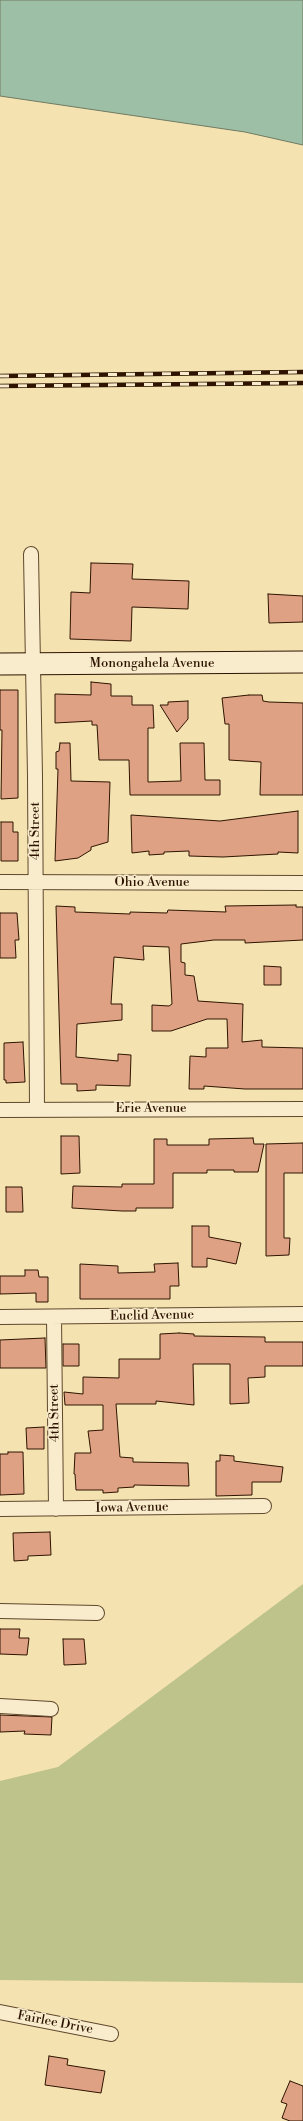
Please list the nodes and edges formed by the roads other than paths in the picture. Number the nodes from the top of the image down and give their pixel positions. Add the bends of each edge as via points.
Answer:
1 (31, 554) dead end
2 (303, 662) edge
3 (0, 664) edge
4 (34, 664) junction
5 (0, 882) edge
6 (36, 882) junction
7 (303, 883) edge
8 (37, 1109) junction
9 (303, 1109) edge
10 (0, 1110) edge
11 (303, 1314) edge
12 (0, 1317) edge
13 (54, 1317) junction
14 (264, 1506) dead end
15 (0, 1509) edge
16 (56, 1509) junction
17 (0, 1611) edge
18 (97, 1613) dead end
19 (0, 1706) edge
20 (51, 1709) dead end
21 (0, 2012) edge
22 (111, 2034) dead end

1 - 4 street, 4th Street
2 - 4 main road, Monongahela Avenue
3 - 4 main road, Monongahela Avenue
4 - 6 street, 4th Street
5 - 6 street, Ohio Avenue
6 - 7 street, Ohio Avenue
6 - 8 street, 4th Street
8 - 9 street, Erie Avenue
8 - 10 street, Erie Avenue
11 - 13 street, Euclid Avenue
12 - 13 street, Euclid Avenue
13 - 16 street, 4th Street
14 - 16 street, Iowa Avenue
15 - 16 street, Iowa Avenue
17 - 18 street
19 - 20 street
21 - 22 street, Fairlee Drive

